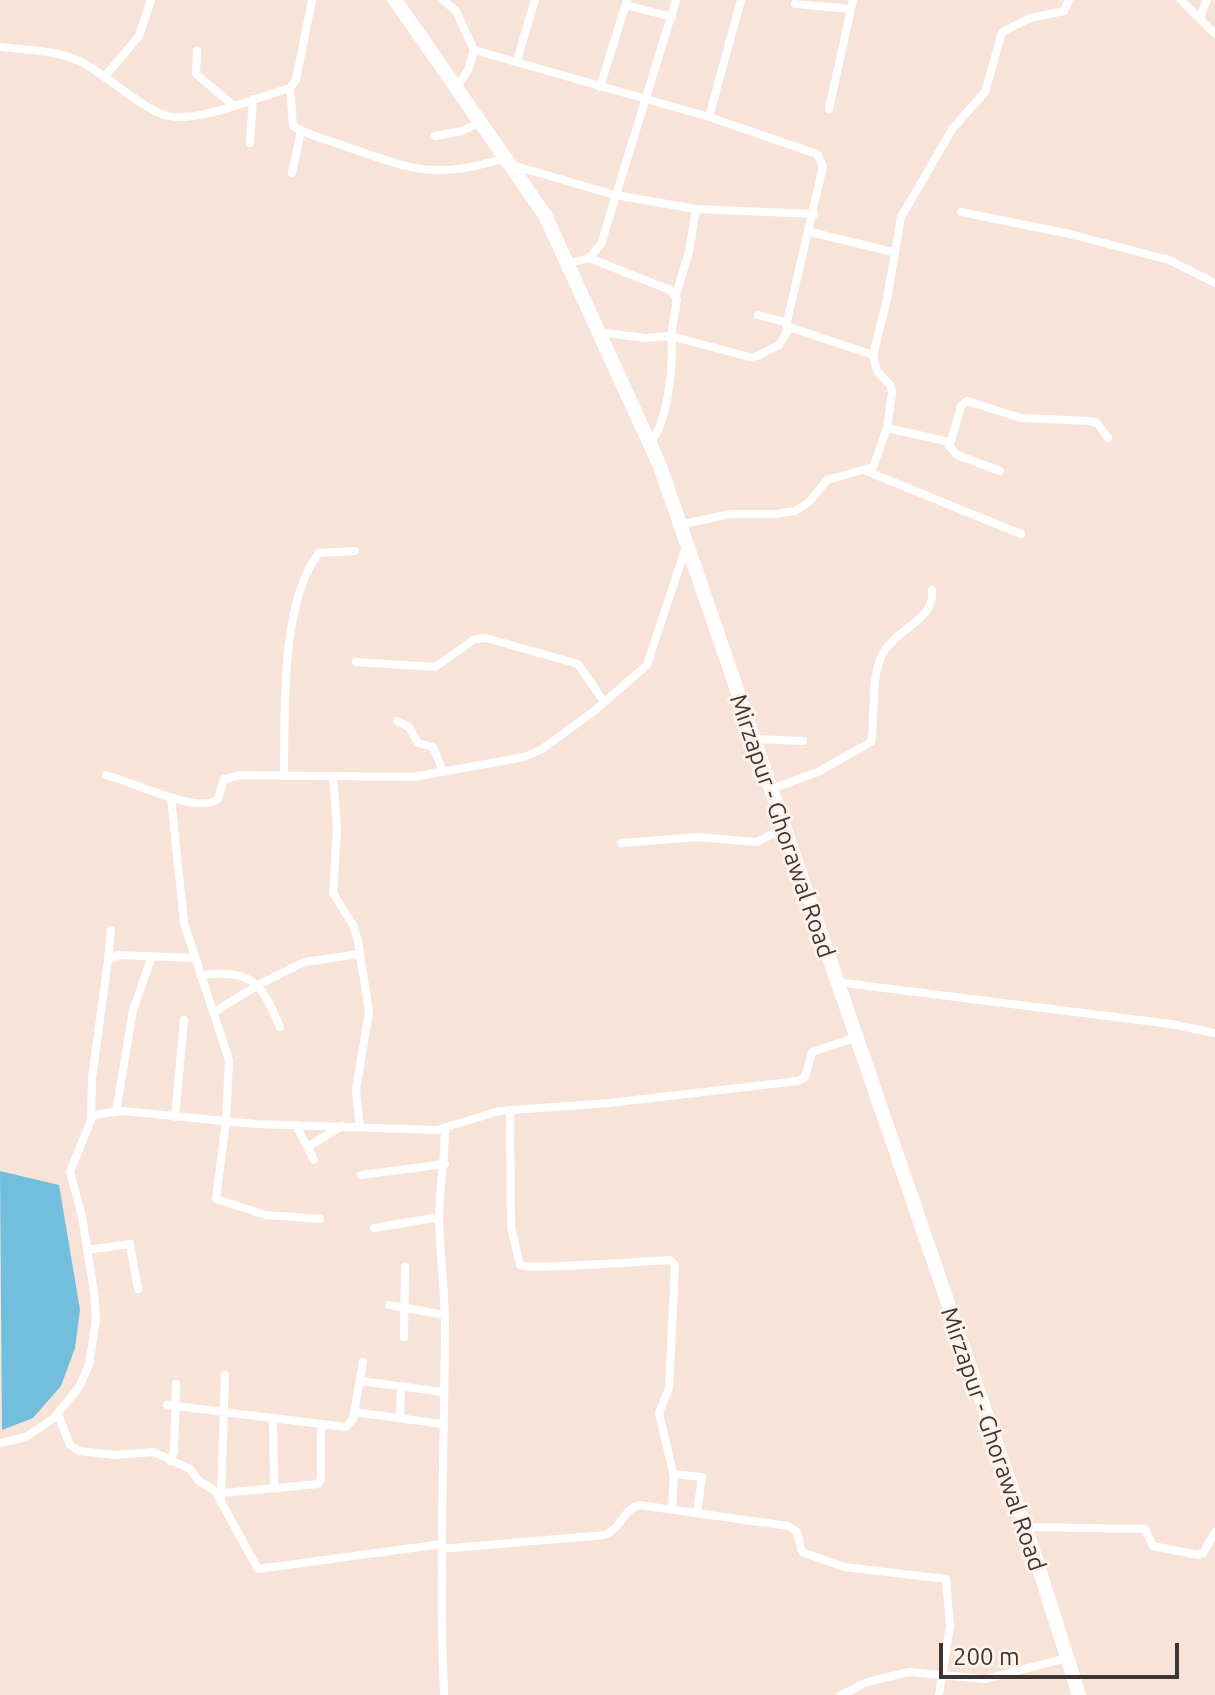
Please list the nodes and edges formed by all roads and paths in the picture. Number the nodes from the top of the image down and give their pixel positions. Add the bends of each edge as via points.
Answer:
1 (151, 0) edge
2 (312, 0) edge
3 (395, 0) edge
4 (443, 0) edge
5 (535, 0) edge
6 (676, 0) edge
7 (741, 0) edge
8 (1069, 0) edge
9 (1181, 0) edge
10 (1207, 0) edge
11 (626, 3) edge
12 (795, 4) dead end
13 (852, 5) edge
14 (672, 17) junction
15 (1200, 17) junction
16 (1215, 34) edge
17 (0, 47) edge
18 (474, 50) junction
19 (197, 51) dead end
20 (517, 60) junction
21 (106, 75) junction
22 (458, 86) junction
23 (600, 87) junction
24 (290, 88) junction
25 (253, 99) junction
26 (645, 100) junction
27 (233, 105) junction
28 (829, 109) dead end
29 (709, 117) junction
30 (481, 121) junction
31 (301, 131) junction
32 (435, 136) dead end
33 (250, 143) dead end
34 (509, 161) junction
35 (292, 173) dead end
36 (615, 195) junction
37 (696, 209) junction
38 (961, 212) dead end
39 (814, 214) junction
40 (810, 232) junction
41 (893, 252) junction
42 (589, 258) junction
43 (570, 263) junction
44 (1215, 283) edge
45 (676, 295) junction
46 (758, 315) dead end
47 (787, 325) junction
48 (598, 332) junction
49 (671, 336) junction
50 (873, 355) junction
51 (887, 428) junction
52 (1108, 438) dead end
53 (650, 442) junction
54 (950, 445) junction
55 (866, 471) junction
56 (1000, 471) dead end
57 (679, 525) junction
58 (1021, 534) dead end
59 (686, 547) junction
60 (355, 551) dead end
61 (932, 590) dead end
62 (356, 662) dead end
63 (604, 702) junction
64 (397, 721) dead end
65 (753, 739) junction
66 (803, 741) dead end
67 (443, 771) junction
68 (106, 775) dead end
69 (284, 776) junction
70 (333, 777) junction
71 (771, 789) junction
72 (171, 797) junction
73 (783, 828) junction
74 (621, 843) dead end
75 (111, 930) dead end
76 (360, 954) junction
77 (193, 958) junction
78 (151, 959) junction
79 (108, 960) junction
80 (200, 975) junction
81 (836, 982) junction
82 (258, 985) junction
83 (213, 1013) junction
84 (184, 1020) dead end
85 (280, 1027) dead end
86 (1215, 1033) edge
87 (854, 1038) junction
88 (510, 1110) junction
89 (116, 1112) junction
90 (91, 1117) junction
91 (175, 1117) junction
92 (226, 1121) junction
93 (296, 1125) junction
94 (343, 1126) junction
95 (360, 1127) junction
96 (445, 1129) junction
97 (309, 1146) junction
98 (314, 1160) dead end
99 (445, 1164) junction
100 (361, 1175) dead end
101 (439, 1217) junction
102 (320, 1219) dead end
103 (374, 1228) dead end
104 (87, 1250) junction
105 (405, 1267) dead end
106 (138, 1289) dead end
107 (389, 1305) dead end
108 (406, 1308) junction
109 (445, 1315) junction
110 (404, 1337) dead end
111 (363, 1362) dead end
112 (225, 1375) dead end
113 (360, 1381) junction
114 (176, 1384) dead end
115 (401, 1386) junction
116 (443, 1392) junction
117 (171, 1405) junction
118 (354, 1412) junction
119 (224, 1413) junction
120 (58, 1414) junction
121 (400, 1418) junction
122 (273, 1420) junction
123 (442, 1424) junction
124 (321, 1426) junction
125 (0, 1443) edge
126 (170, 1461) junction
127 (673, 1474) junction
128 (274, 1489) junction
129 (221, 1496) junction
130 (672, 1509) junction
131 (697, 1513) junction
132 (1025, 1527) junction
133 (1215, 1532) edge
134 (442, 1547) junction
135 (1067, 1658) junction
136 (940, 1676) junction
137 (444, 1695) edge
138 (841, 1695) edge
139 (939, 1695) edge
140 (1079, 1695) edge

1 - 21 street via 139,36
2 - 24 street
3 - 22 main road, Mirzapur - Ghorawal Road
4 - 18 street via 456,11
5 - 20 street
6 - 14 street
7 - 29 street
8 - 41 street via 1064,11 1030,18 1002,32 985,92 953,128 913,196 901,217
9 - 15 street
10 - 15 street
11 - 14 street
11 - 23 street
12 - 13 street
13 - 28 street
14 - 26 street
15 - 16 street
17 - 21 street via 57,53
18 - 20 street
18 - 22 street
19 - 27 street via 196,74
20 - 23 street
21 - 27 street via 158,113 174,118
22 - 30 main road, Mirzapur - Ghorawal Road
23 - 26 street
24 - 25 street
24 - 31 street via 290,122
25 - 27 street
25 - 33 street
26 - 29 street
26 - 36 street
29 - 39 street via 817,154 823,166
30 - 32 street
30 - 34 main road, Mirzapur - Ghorawal Road
31 - 34 street via 428,172
31 - 35 street
34 - 36 street
34 - 43 main road, Mirzapur - Ghorawal Road
36 - 37 street
36 - 42 street via 601,244
37 - 39 street
37 - 45 street
38 - 44 street via 1183,264
39 - 40 street
40 - 41 street
40 - 47 street
41 - 50 street
42 - 43 street
42 - 45 street
43 - 48 main road, Mirzapur - Ghorawal Road
45 - 49 street
46 - 47 street
47 - 49 street via 779,345 753,358
47 - 50 street
48 - 49 street
48 - 53 main road, Mirzapur - Ghorawal Road
49 - 53 street via 662,420
50 - 51 street via 877,371 891,386
51 - 54 street
51 - 55 street via 878,461
52 - 54 street via 1097,423 1021,418 967,401
53 - 57 main road, Mirzapur - Ghorawal Road
54 - 56 street via 962,458
55 - 57 street via 827,480 795,511 730,514
55 - 58 street
57 - 59 main road, Mirzapur - Ghorawal Road
59 - 63 street via 647,665
59 - 65 main road, Mirzapur - Ghorawal Road
60 - 69 street via 319,553 295,611
61 - 71 street via 930,610 897,634 883,653 871,742 818,772
62 - 63 street via 435,667 475,639 486,638 578,664
63 - 67 street via 525,757
64 - 67 street via 409,727 418,743 433,747
65 - 66 street
65 - 71 main road, Mirzapur - Ghorawal Road
67 - 70 street via 413,777
68 - 72 street
69 - 70 street
69 - 72 street via 224,779 213,803
70 - 76 street via 333,893 353,925
71 - 73 main road, Mirzapur - Ghorawal Road
72 - 77 street via 179,894
73 - 74 street via 757,842 699,837
73 - 81 main road, Mirzapur - Ghorawal Road
75 - 79 street
76 - 82 street via 304,962
76 - 95 street via 369,1012 356,1090
77 - 78 street
77 - 80 street
78 - 79 street via 119,955
78 - 89 street via 133,1010
79 - 90 street
80 - 82 street via 238,974
80 - 83 street
81 - 86 street
81 - 87 main road, Mirzapur - Ghorawal Road
82 - 83 street
82 - 85 street
83 - 92 street via 229,1060
84 - 91 street
87 - 88 street via 812,1052 805,1077 798,1081
87 - 132 main road, Mirzapur - Ghorawal Road
88 - 96 street
88 - 127 street via 511,1227 520,1265 537,1269 670,1260 675,1265 669,1388 659,1413
89 - 90 street
89 - 91 street
90 - 104 street via 70,1172
91 - 92 street
92 - 93 street
92 - 102 street via 218,1202 266,1215
93 - 94 street
93 - 97 street
94 - 95 street
94 - 97 street
95 - 96 street
96 - 99 street
97 - 98 street
99 - 100 street
99 - 101 street
101 - 103 street
101 - 109 street
104 - 106 street via 130,1244
104 - 120 street via 95,1335 79,1387
105 - 108 street
107 - 108 street
108 - 109 street
108 - 110 street
109 - 116 street
111 - 113 street
112 - 119 street
113 - 115 street
113 - 118 street
114 - 117 street
115 - 116 street
115 - 121 street
116 - 123 street
117 - 119 street
117 - 126 street
118 - 121 street
118 - 124 street via 346,1427
119 - 122 street
119 - 129 street
120 - 125 street via 26,1437
120 - 126 street via 70,1445 79,1451 154,1452
121 - 123 street
122 - 124 street
122 - 128 street
123 - 134 street
124 - 128 street via 320,1482
126 - 129 street via 190,1469
127 - 130 street
127 - 131 street via 701,1475
128 - 129 street
129 - 134 street via 258,1569
130 - 131 street
130 - 134 street via 635,1505 618,1529 604,1535
131 - 136 street via 788,1526 797,1532 802,1552 825,1563 946,1579 950,1626
132 - 133 street via 1145,1529 1153,1546 1198,1555
132 - 135 main road, Mirzapur - Ghorawal Road
134 - 137 street
135 - 136 street via 985,1679
135 - 140 main road, Mirzapur - Ghorawal Road
136 - 138 street via 909,1672 882,1677
136 - 139 street

